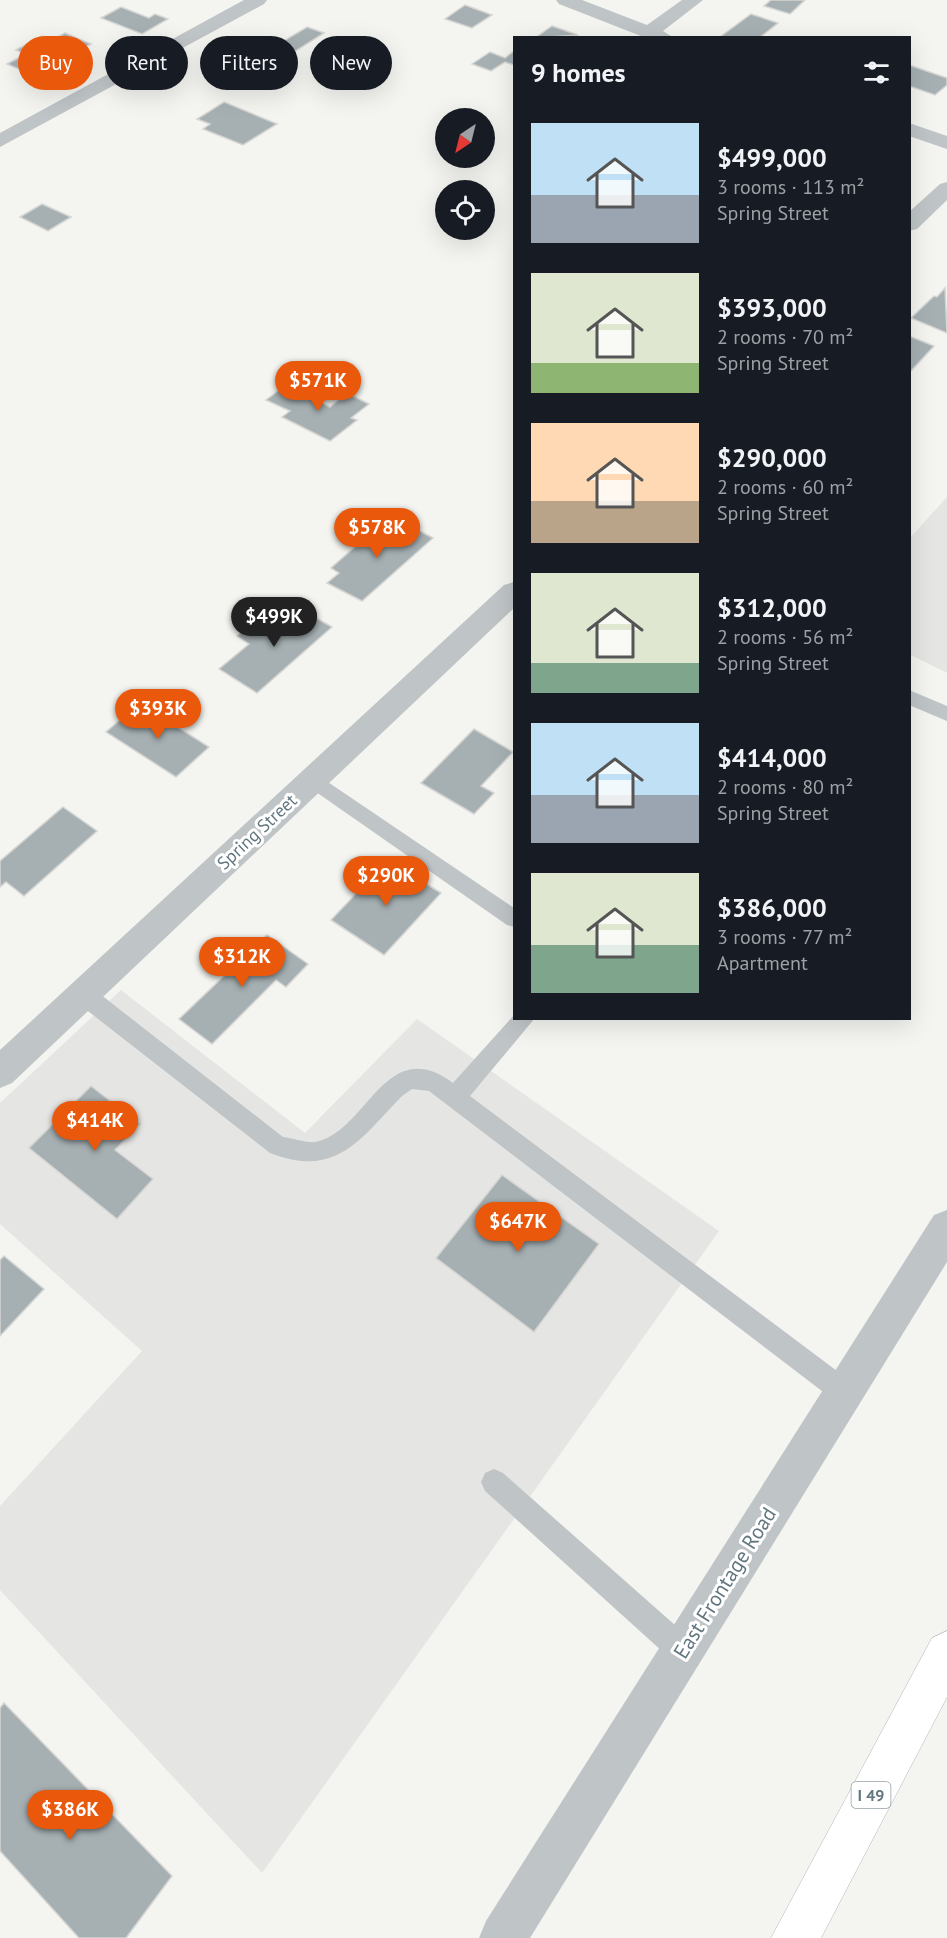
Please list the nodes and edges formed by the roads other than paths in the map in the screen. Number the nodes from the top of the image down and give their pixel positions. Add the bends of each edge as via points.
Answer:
1 (258, 0) edge
2 (565, 0) edge
3 (694, 0) edge
4 (657, 34) edge
5 (911, 130) edge
6 (0, 141) edge
7 (947, 143) edge
8 (947, 188) edge
9 (911, 222) edge
10 (513, 593) edge
11 (911, 698) edge
12 (947, 714) edge
13 (313, 780) junction
14 (513, 918) edge
15 (83, 994) junction
16 (523, 1020) edge
17 (0, 1072) edge
18 (453, 1097) junction
19 (947, 1228) edge
20 (844, 1392) junction
21 (494, 1482) dead end
22 (683, 1651) junction
23 (947, 1653) edge
24 (503, 1938) edge
25 (795, 1938) edge

1 - 6 street
2 - 4 street
3 - 4 street
5 - 7 street
8 - 9 street
10 - 13 street, Spring Street
11 - 12 lane
13 - 14 lane
13 - 15 street, Spring Street
15 - 17 street, Spring Street
15 - 18 lane via 278,1146 314,1153 341,1143 409,1079 433,1081
16 - 18 lane
18 - 20 lane
19 - 20 street, East Frontage Road
20 - 22 street, East Frontage Road
21 - 22 lane
22 - 24 street, East Frontage Road
23 - 25 highway, I 49

